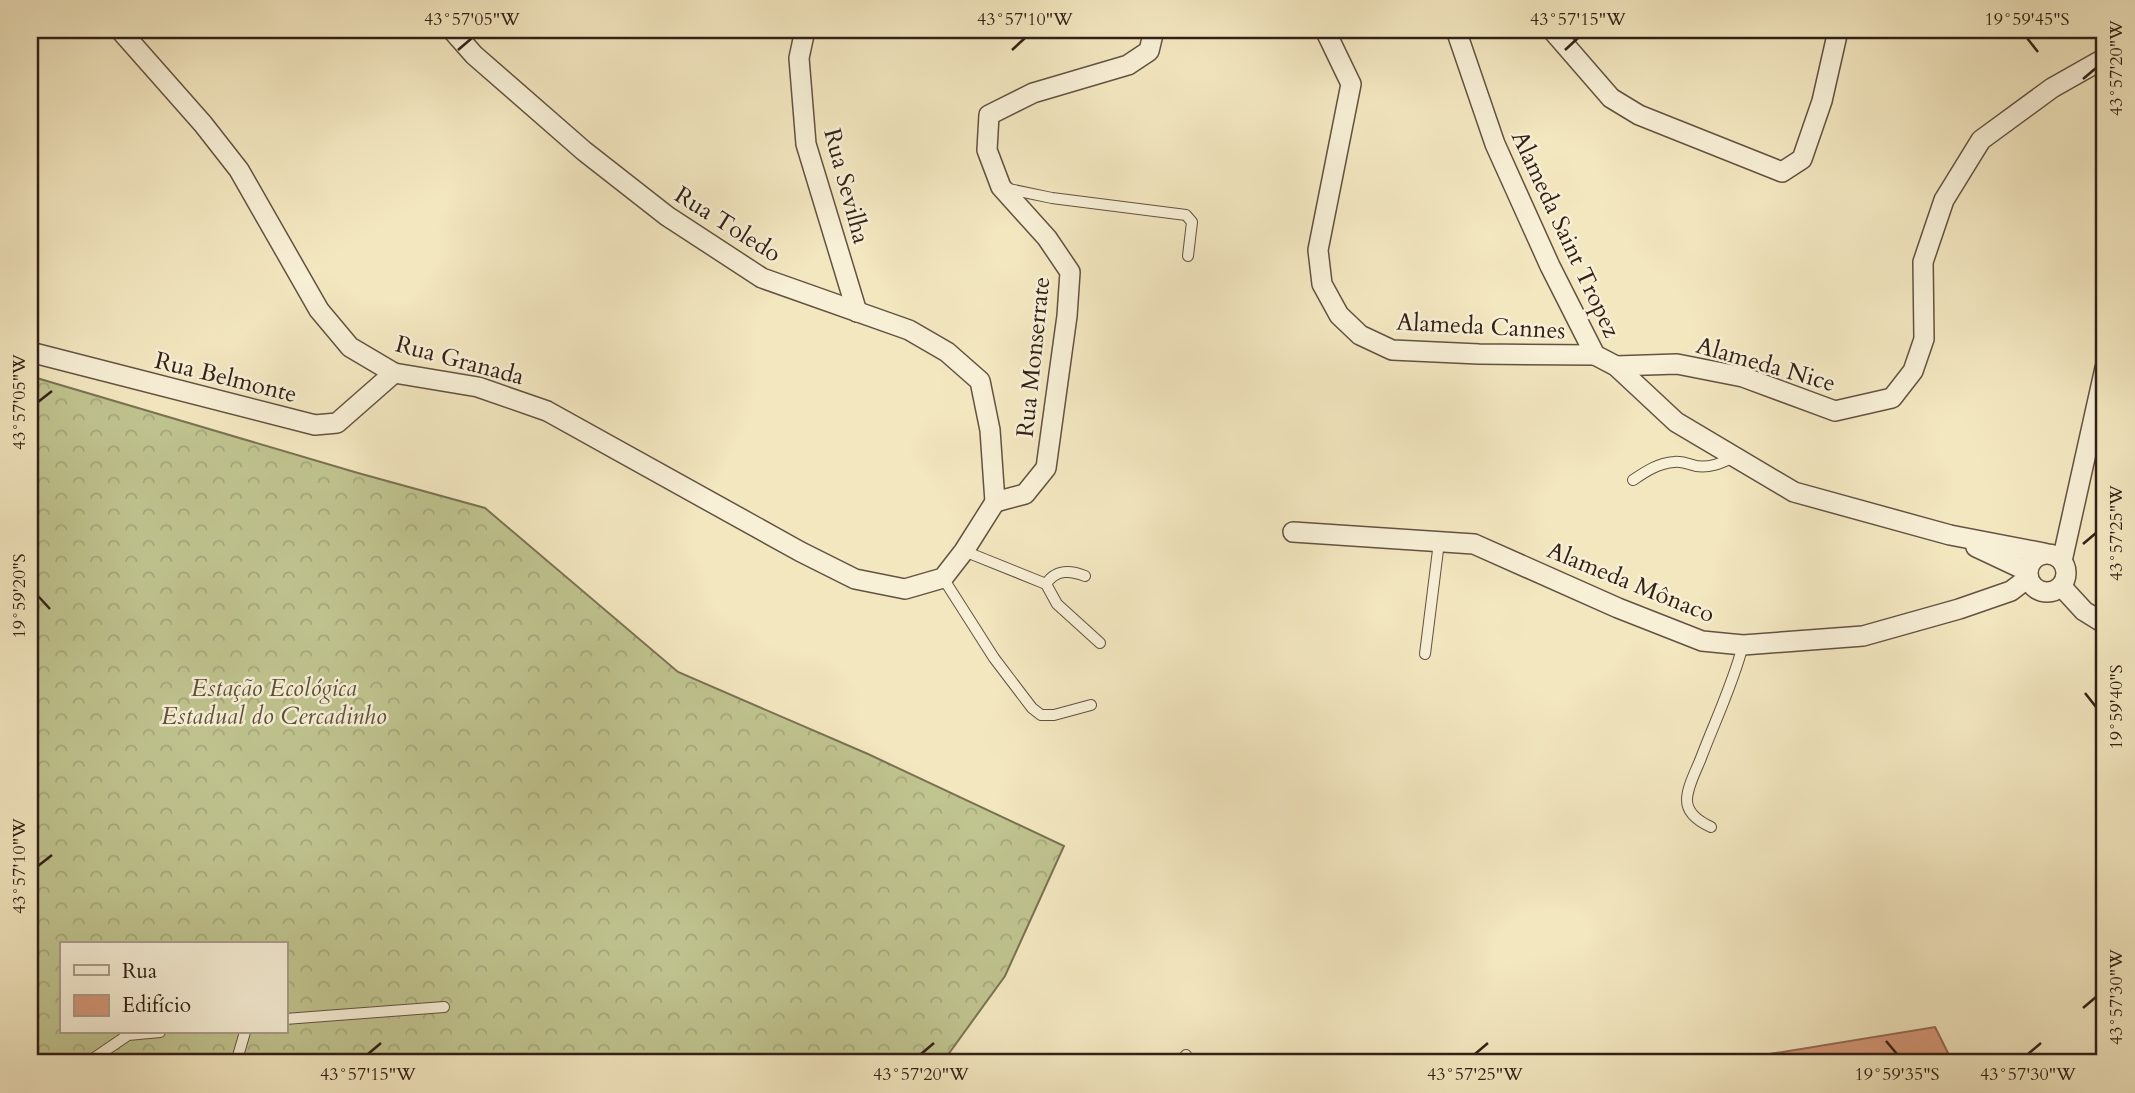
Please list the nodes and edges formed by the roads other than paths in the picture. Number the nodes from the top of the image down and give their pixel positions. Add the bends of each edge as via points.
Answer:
1 (120, 30) edge
2 (452, 30) edge
3 (805, 30) edge
4 (1154, 30) edge
5 (1325, 30) edge
6 (1456, 30) edge
7 (1552, 30) edge
8 (1840, 30) edge
9 (2105, 58) edge
10 (1001, 187) junction
11 (1188, 256) dead end
12 (857, 312) junction
13 (30, 352) edge
14 (1595, 355) junction
15 (1616, 366) junction
16 (2105, 368) edge
17 (394, 373) junction
18 (1734, 457) junction
19 (1633, 480) dead end
20 (995, 502) junction
21 (1293, 532) dead end
22 (1950, 535) junction
23 (1439, 542) junction
24 (964, 551) junction
25 (2053, 557) junction
26 (2027, 575) junction
27 (1086, 576) dead end
28 (943, 578) junction
29 (1046, 584) junction
30 (2062, 586) junction
31 (2105, 624) edge
32 (1100, 643) dead end
33 (1743, 645) junction
34 (1425, 654) dead end
35 (1091, 705) dead end
36 (1711, 828) dead end
37 (444, 1007) dead end
38 (287, 1019) edge
39 (139, 1034) edge
40 (244, 1034) edge
41 (1186, 1055) dead end
42 (87, 1063) edge
43 (236, 1063) edge
44 (1179, 1063) edge

1 - 17 street, Rua Granada via 239,170 319,310 350,347
2 - 12 street, Rua Toledo via 474,55 584,151 667,216 762,278
3 - 12 street, Rua Sevilha via 799,58 806,144
4 - 10 street, Rua Monserrate via 1149,51 1128,65 1032,93 989,115 987,150
5 - 14 street, Alameda Cannes via 1351,84 1318,250 1322,284 1339,315 1360,335 1392,350
6 - 14 street, Alameda Saint Tropez via 1495,144
7 - 8 street via 1620,104 1782,172 1802,159
9 - 15 street, Alameda Nice via 2052,88 1981,140 1944,200 1923,262 1924,339 1913,371 1892,398 1835,411 1742,377 1677,364
10 - 11 lane via 1186,215 1192,222
10 - 20 street, Rua Monserrate via 1048,238 1070,272 1046,468 1026,494
12 - 20 street, Rua Toledo via 909,330 947,352 980,382 990,430
13 - 17 street, Rua Belmonte via 315,425 337,423
14 - 15 street, Alameda Saint Tropez
15 - 18 street, Alameda Saint Tropez via 1676,422
16 - 25 street
17 - 28 street, Rua Granada via 478,387 547,411 855,579 905,589
18 - 19 lane via 1714,466 1675,461
18 - 22 street, Alameda Saint Tropez via 1794,492
20 - 24 street
21 - 23 street, Alameda Mônaco
22 - 25 street, Alameda Saint Tropez
22 - 26 street, Alameda Saint Tropez
23 - 33 street, Alameda Mônaco via 1474,544 1702,641
23 - 34 lane
24 - 28 street
24 - 29 lane
25 - 26 street via 2035,557
25 - 30 street via 2066,569
26 - 30 street via 2039,591 2047,593
26 - 33 street, Alameda Mônaco via 2011,591 1863,636
27 - 29 lane via 1059,572
28 - 35 lane via 1032,708 1041,715 1054,716
29 - 32 lane via 1057,604
30 - 31 street via 2084,611
33 - 36 lane via 1687,800 1689,810
37 - 38 lane
39 - 42 lane via 128,1035
40 - 43 lane
41 - 44 lane

